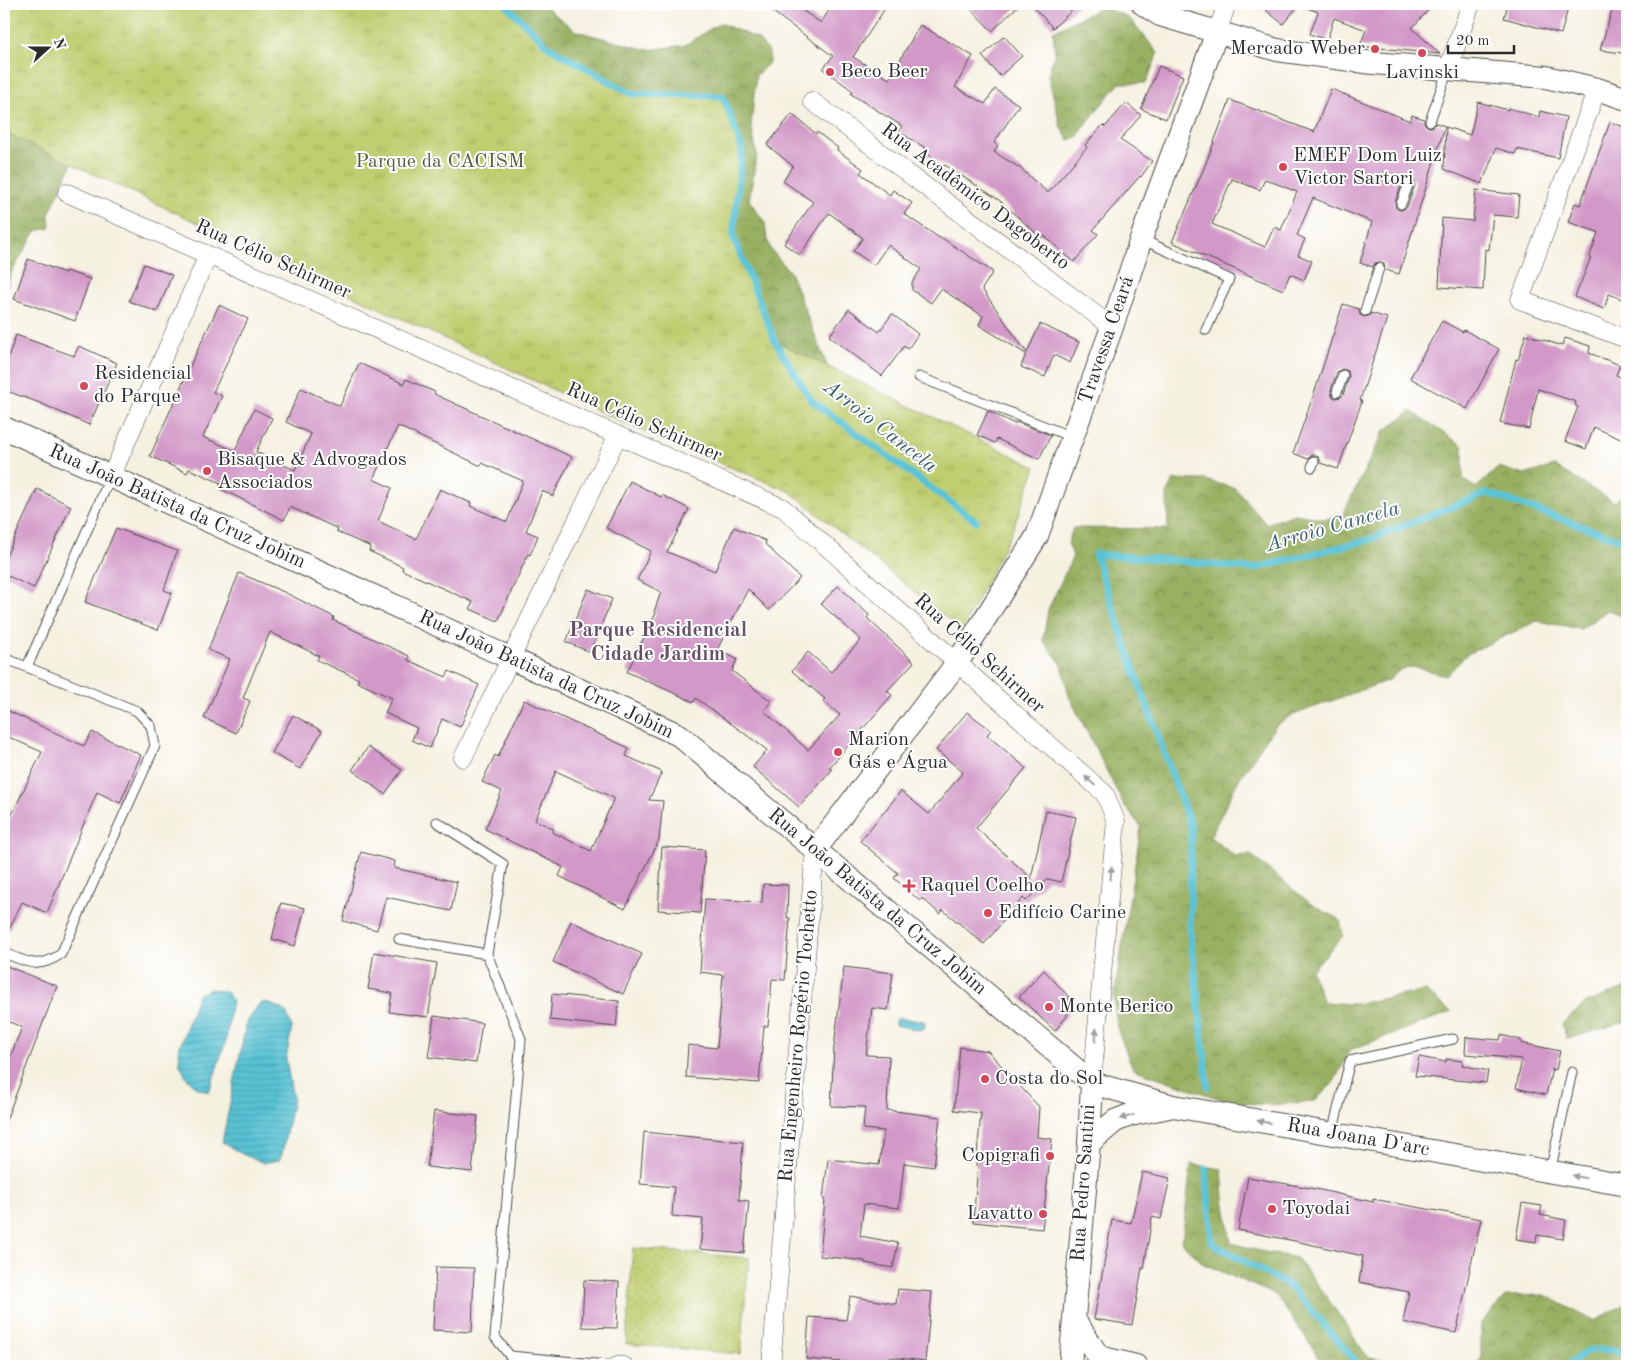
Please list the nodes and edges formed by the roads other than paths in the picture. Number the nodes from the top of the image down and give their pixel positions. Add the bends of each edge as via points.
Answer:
1 (1143, 4) edge
2 (1227, 4) edge
3 (1471, 4) edge
4 (1217, 32) junction
5 (1448, 69) junction
6 (1597, 89) junction
7 (1627, 100) edge
8 (812, 101) dead end
9 (1430, 121) dead end
10 (1409, 183) dead end
11 (67, 192) dead end
12 (1402, 204) dead end
13 (1141, 239) junction
14 (208, 255) junction
15 (1380, 268) dead end
16 (1365, 311) dead end
17 (1112, 326) junction
18 (1206, 330) dead end
19 (1627, 339) edge
20 (1344, 375) dead end
21 (919, 377) dead end
22 (1337, 392) dead end
23 (4, 428) edge
24 (618, 435) junction
25 (1073, 437) junction
26 (110, 477) junction
27 (4, 658) edge
28 (511, 659) junction
29 (957, 663) junction
30 (27, 667) junction
31 (463, 758) dead end
32 (1116, 821) joint
33 (437, 822) dead end
34 (815, 850) junction
35 (399, 939) dead end
36 (4, 953) edge
37 (487, 954) junction
38 (1453, 1039) dead end
39 (1572, 1072) dead end
40 (1092, 1083) junction
41 (1172, 1106) junction
42 (1332, 1134) junction
43 (1088, 1143) junction
44 (1550, 1172) junction
45 (1627, 1185) edge
46 (1074, 1319) junction
47 (1092, 1362) edge
48 (620, 1366) edge
49 (771, 1366) edge
50 (1070, 1366) edge
51 (1136, 1366) edge

1 - 4 street via 1160,15
2 - 4 street, Travessa Ceará
3 - 5 street
4 - 5 street via 1277,50
4 - 13 street, Travessa Ceará
5 - 6 street via 1546,77
5 - 9 lane
6 - 7 street
6 - 19 street via 1520,300
8 - 17 street, Rua Acadêmico Dagoberto
10 - 12 lane
11 - 14 street, Rua Célio Schirmer
13 - 17 street, Travessa Ceará
13 - 18 lane via 1229,279
14 - 24 street, Rua Célio Schirmer
14 - 26 street
15 - 16 lane
17 - 25 street, Travessa Ceará
20 - 22 lane
21 - 25 lane
23 - 26 street, Rua João Batista da Cruz Jobim
24 - 28 street
24 - 29 street, Rua Célio Schirmer via 783,508
25 - 29 street, Travessa Ceará via 1037,536
26 - 28 street, Rua João Batista da Cruz Jobim
26 - 30 lane
27 - 30 lane
28 - 31 street
28 - 34 street, Rua João Batista da Cruz Jobim via 678,735
32 -> 29 street, Rua Célio Schirmer via 1104,794
29 - 34 street
30 - 36 lane via 137,711 150,726 155,746 61,954 49,962 33,964
40 -> 32 street, Rua Pedro Santini
33 - 37 lane via 503,864
34 - 40 street, Rua João Batista da Cruz Jobim
34 - 49 street, Rua Engenheiro Rogério Tochetto
35 - 37 lane
37 - 48 lane via 521,1038 495,1337 510,1356
38 - 42 lane via 1350,1061
39 - 44 lane
40 - 41 street, Rua Joana D'arc
40 - 43 street, Rua Pedro Santini
42 -> 41 street, Rua Joana D'arc
41 -> 43 street via 1115,1121
42 - 44 street, Rua Joana D'arc
43 - 46 street, Rua Pedro Santini
45 -> 44 street, Rua Joana D'arc
46 - 47 street
46 - 50 street, Rua Pedro Santini
47 - 51 street

